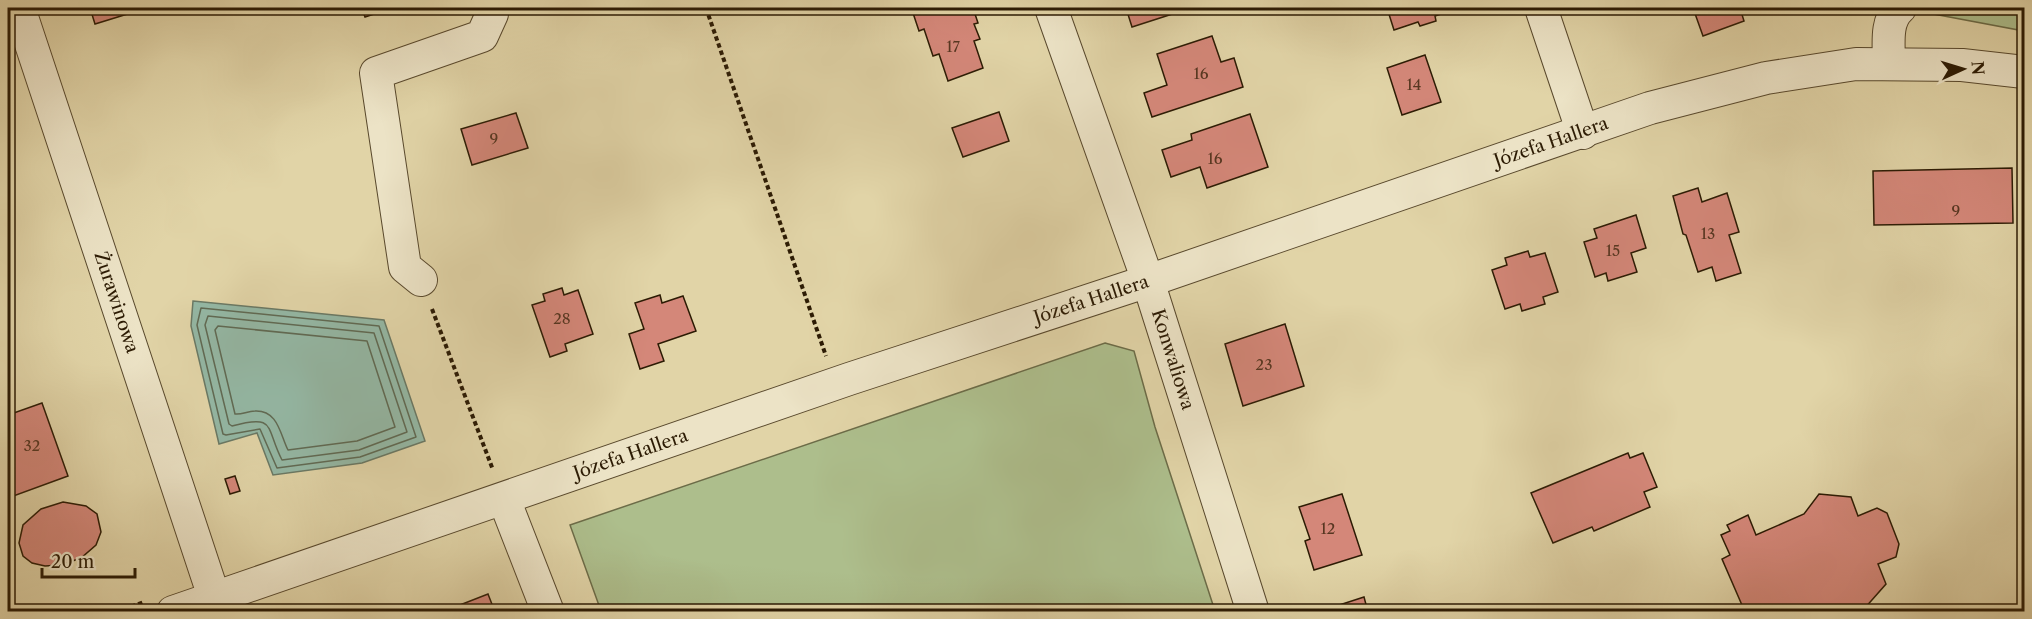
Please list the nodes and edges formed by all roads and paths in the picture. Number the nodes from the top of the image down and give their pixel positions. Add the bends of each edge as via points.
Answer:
1 (19, 8) edge
2 (706, 8) edge
3 (1051, 8) edge
4 (1540, 8) edge
5 (1900, 8) edge
6 (497, 10) edge
7 (1889, 64) junction
8 (2025, 72) edge
9 (1583, 132) junction
10 (421, 280) joint
11 (1148, 281) junction
12 (2025, 321) edge
13 (2023, 329) dead end
14 (836, 384) junction
15 (504, 499) junction
16 (217, 604) edge
17 (173, 612) edge
18 (548, 612) edge
19 (1253, 612) edge

1 - 16 street, Żurawinowa
2 - 14 path
3 - 11 street, Konwaliowa
4 - 9 street
5 - 7 street via 1894,13 1888,36
6 - 10 street via 482,36 376,73 405,267
7 - 8 street, Józefa Hallera via 1962,65
7 - 9 street, Józefa Hallera via 1856,64 1755,80 1650,108
9 - 11 street, Józefa Hallera
10 - 15 path
11 - 14 street, Józefa Hallera
11 - 19 street, Konwaliowa
12 - 13 path
14 - 15 street, Józefa Hallera
15 - 16 street, Józefa Hallera
15 - 18 street
16 - 17 street, Józefa Hallera

